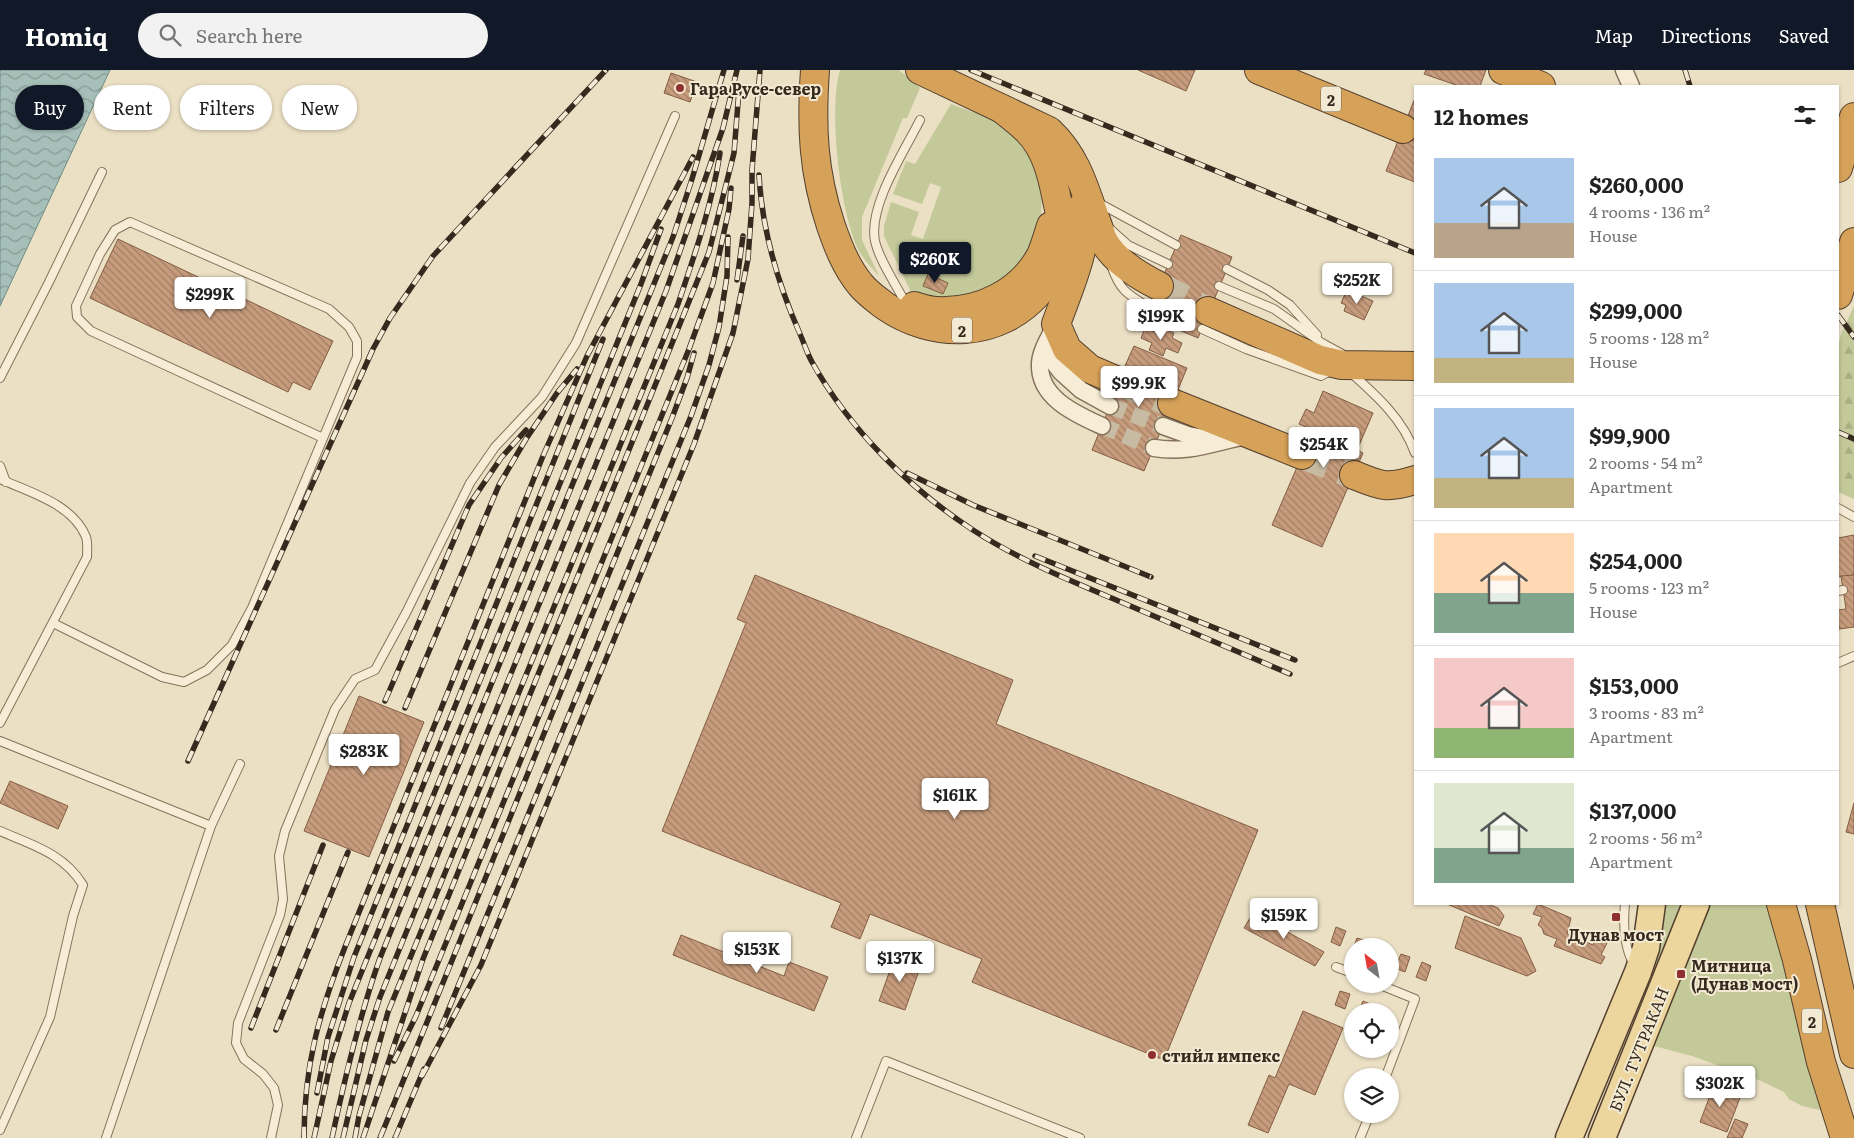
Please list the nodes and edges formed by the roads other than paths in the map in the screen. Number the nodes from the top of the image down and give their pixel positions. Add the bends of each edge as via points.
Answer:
1 (815, 70) edge
2 (920, 70) edge
3 (1259, 70) edge
4 (1504, 70) edge
5 (1624, 70) edge
6 (1540, 85) edge
7 (1631, 85) edge
8 (1002, 108) junction
9 (675, 116) dead end
10 (1854, 117) edge
11 (920, 120) dead end
12 (1403, 129) dead end
13 (1839, 165) edge
14 (102, 172) dead end
15 (1087, 194) junction
16 (1058, 206) junction
17 (831, 225) junction
18 (1176, 245) dead end
19 (1852, 257) edge
20 (1227, 269) dead end
21 (1159, 286) joint
22 (1219, 286) dead end
23 (1839, 292) edge
24 (906, 304) junction
25 (1205, 320) tunnel mouth
26 (1056, 324) junction
27 (1322, 343) junction
28 (1044, 350) junction
29 (1342, 365) junction
30 (1372, 365) junction
31 (1414, 366) edge
32 (0, 378) edge
33 (1114, 394) joint
34 (1168, 415) joint
35 (1102, 426) tunnel mouth
36 (1254, 435) junction
37 (323, 438) junction
38 (1220, 441) junction
39 (1154, 448) tunnel mouth
40 (1414, 451) edge
41 (1302, 455) tunnel mouth
42 (0, 466) edge
43 (1354, 475) tunnel mouth
44 (1414, 480) edge
45 (3, 481) edge
46 (1839, 508) edge
47 (1854, 516) edge
48 (53, 623) junction
49 (1854, 656) edge
50 (1839, 663) edge
51 (0, 723) edge
52 (0, 741) edge
53 (240, 764) dead end
54 (211, 826) junction
55 (0, 831) edge
56 (1624, 905) edge
57 (1652, 905) edge
58 (1696, 905) edge
59 (1781, 905) edge
60 (1820, 905) edge
61 (1336, 967) dead end
62 (1344, 970) edge
63 (1638, 972) junction
64 (1399, 993) edge
65 (1854, 1054) edge
66 (1389, 1068) edge
67 (1366, 1123) edge
68 (0, 1130) edge
69 (106, 1138) edge
70 (271, 1138) edge
71 (856, 1138) edge
72 (1080, 1138) edge
73 (1360, 1138) edge
74 (1570, 1138) edge
75 (1602, 1138) edge
76 (1845, 1138) edge

1 - 17 highway, 2 via 812,108 818,182
2 - 8 highway, 2
3 - 12 highway, 2
4 - 6 highway
5 - 7 street
8 - 15 highway, 2 via 1049,131 1059,140
8 - 16 highway, 2 via 1038,144 1052,176
9 - 70 lane via 576,343 542,397 495,447 470,483 375,670 355,679 335,709 284,831 279,856 283,899 238,1022 236,1043 244,1059 274,1088 278,1105
10 - 13 highway
11 - 24 lane via 874,218 875,242
14 - 32 lane
15 - 18 lane
15 - 21 lane via 1112,232 1128,245
15 - 21 highway, 2 via 1104,241 1122,262
15 - 26 highway, 2 via 1078,263
16 - 17 highway, 2 via 1062,226 1060,254 1054,271 1042,288 1029,303 1008,316 980,327 959,330 941,329 909,319 871,296 849,267
16 - 24 highway, 2 via 1041,254 1029,273 995,300 971,309 936,311
17 - 24 highway, 2 via 862,272 880,289
19 - 23 highway
20 - 27 lane via 1290,305
22 - 27 lane via 1274,309
25 - 29 highway
26 - 28 street
26 - 33 highway via 1067,349
27 - 30 lane
28 - 33 street via 1081,390
28 - 35 street via 1040,362 1041,376 1047,388 1075,414
29 - 30 highway
29 - 40 lane via 1394,415
30 - 31 highway
34 - 36 highway
34 - 38 street via 1188,435
36 - 38 street
36 - 41 highway
37 - 37 lane via 357,357 357,341 349,327 329,309 130,222 115,230 76,306 77,317 91,331
37 - 48 lane via 252,608 232,645 207,670 184,682 162,677
38 - 39 street via 1193,449 1170,451
42 - 45 lane
43 - 44 highway via 1381,486
45 - 48 lane via 49,501 74,518 86,538 88,556
46 - 47 lane
48 - 51 lane
49 - 50 lane
52 - 54 lane
53 - 54 lane
54 - 69 lane
55 - 68 lane via 57,856 75,872 83,885 50,1017
56 - 63 lane via 1627,952
57 - 63 main road, БУЛ. ТУТРАКАН via 1646,948
58 - 75 main road, БУЛ. ТУТРАКАН
59 - 76 highway, 2 via 1821,1062
60 - 65 highway, 2
61 - 62 lane
63 - 74 main road, БУЛ. ТУТРАКАН
64 - 66 lane via 1415,999
67 - 73 lane
71 - 72 lane via 886,1061

